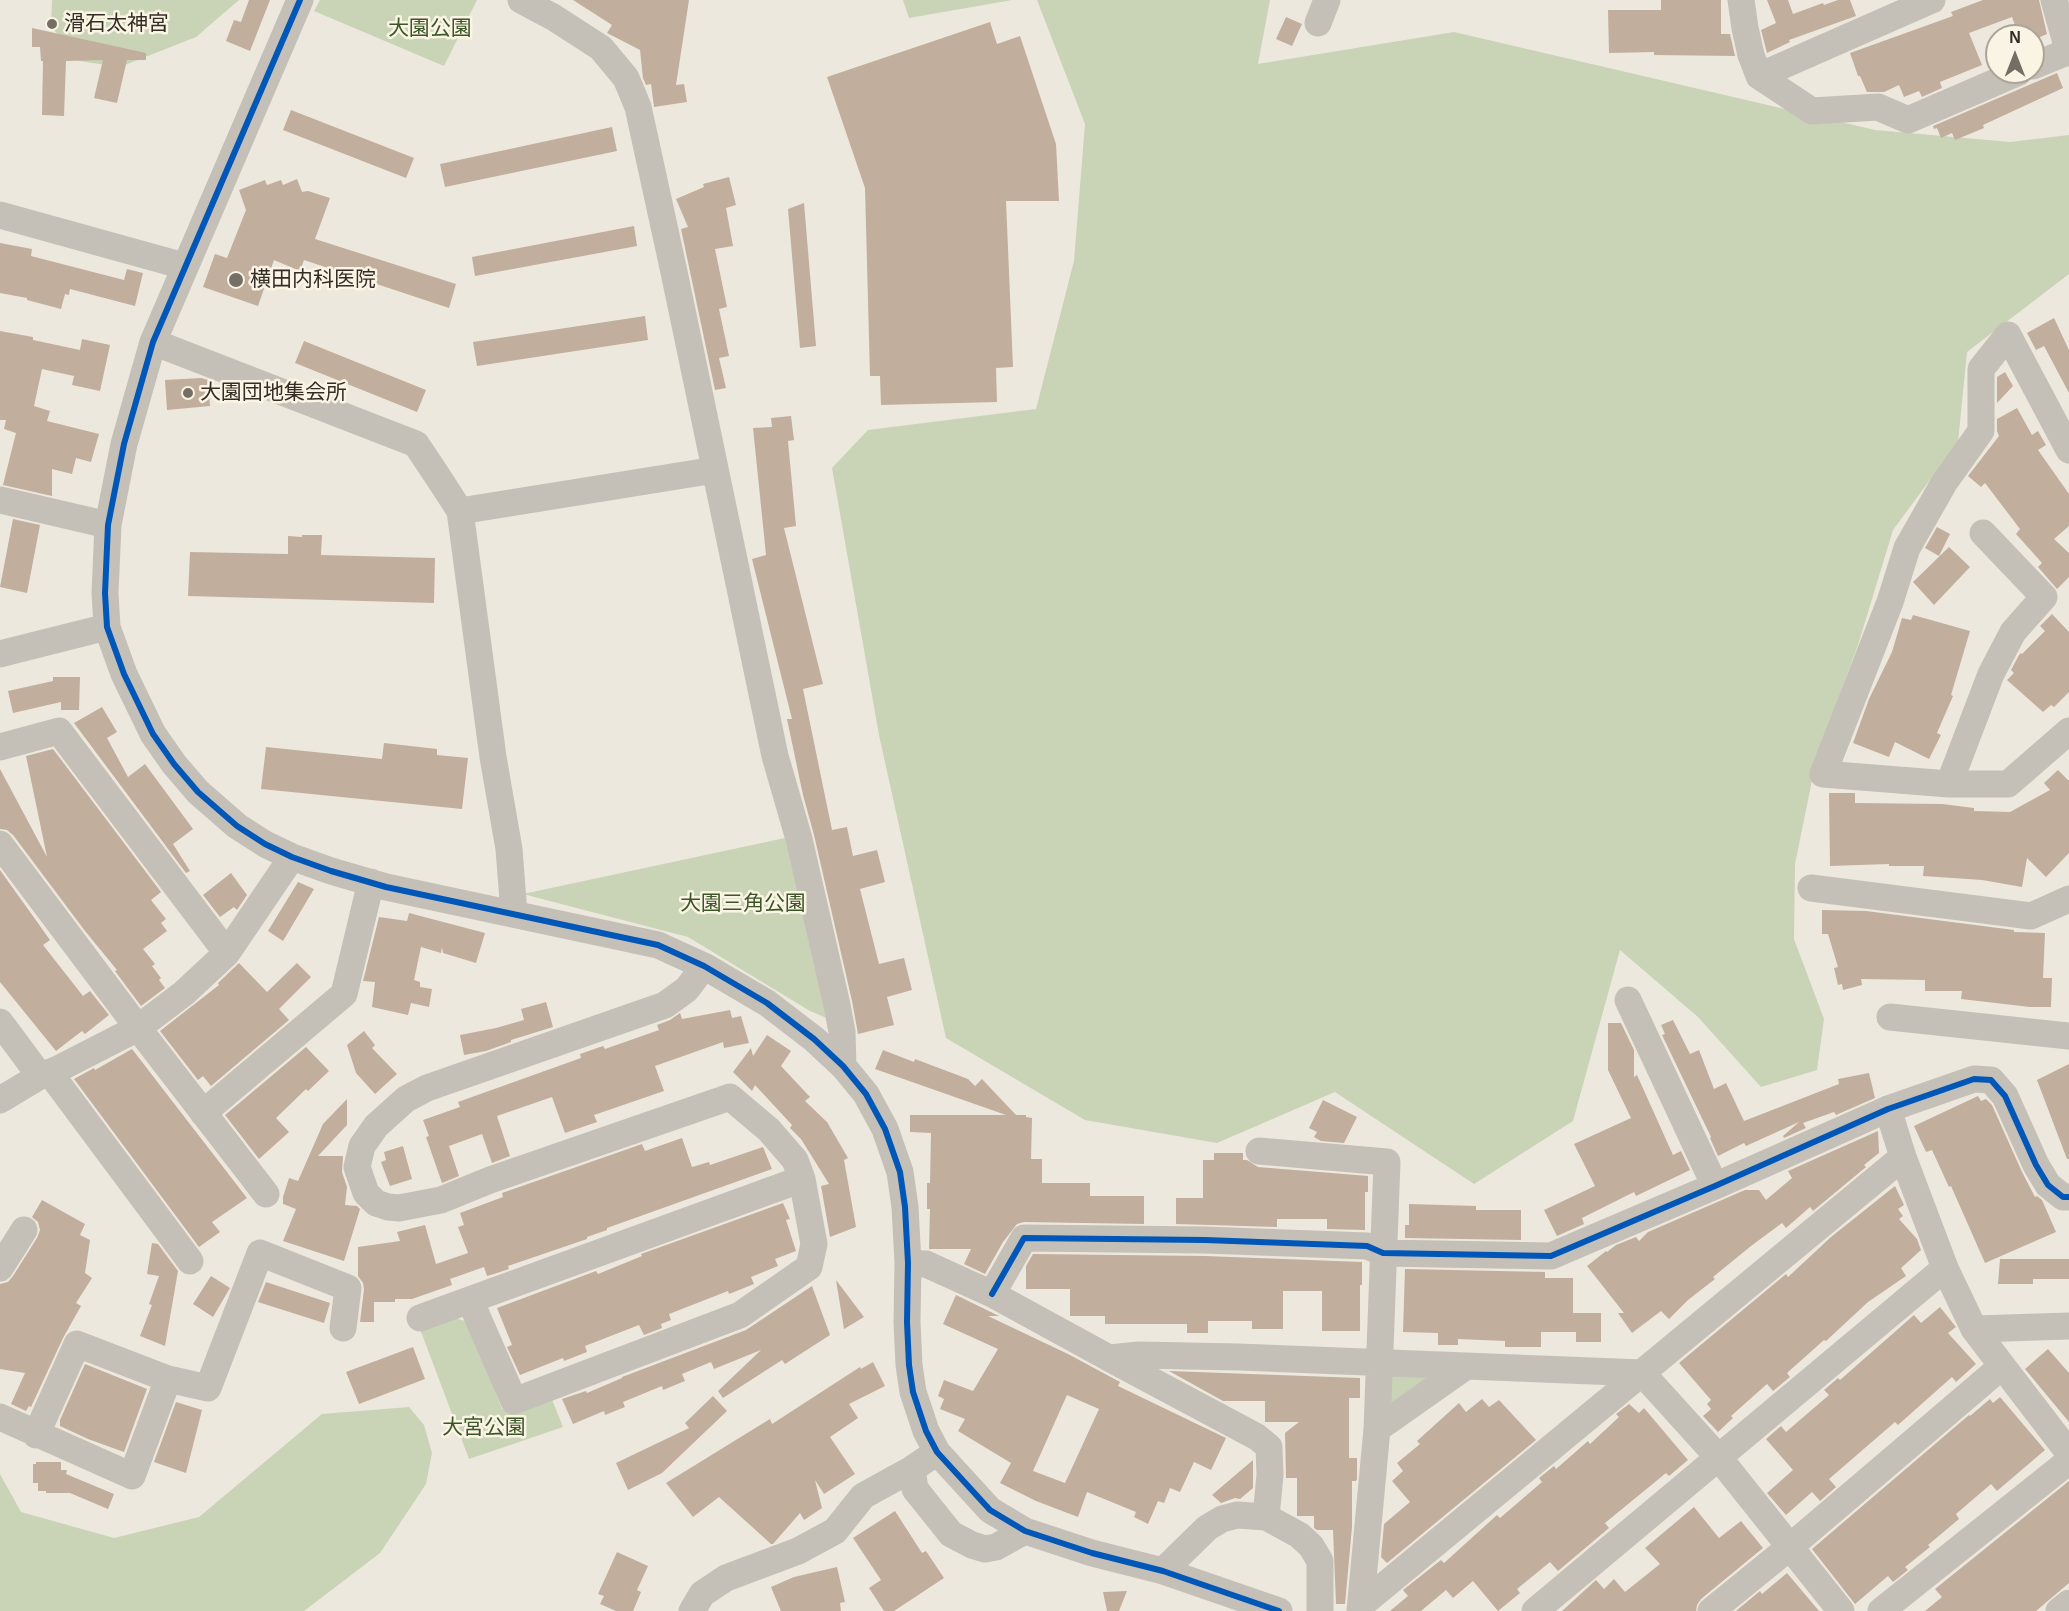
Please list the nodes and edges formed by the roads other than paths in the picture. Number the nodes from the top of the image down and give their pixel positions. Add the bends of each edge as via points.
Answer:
1 (300, 0) edge
2 (521, 0) edge
3 (1741, 0) edge
4 (1932, 0) edge
5 (2054, 0) edge
6 (2069, 52) edge
7 (2045, 61) edge
8 (1759, 76) junction
9 (1991, 84) edge
10 (0, 215) edge
11 (184, 266) junction
12 (153, 342) junction
13 (2069, 450) edge
14 (715, 470) junction
15 (0, 500) edge
16 (460, 511) junction
17 (108, 525) junction
18 (1983, 534) dead end
19 (107, 627) junction
20 (0, 654) edge
21 (2069, 731) edge
22 (0, 747) edge
23 (1949, 784) junction
24 (0, 844) edge
25 (292, 857) junction
26 (371, 882) junction
27 (1811, 888) dead end
28 (2069, 899) edge
29 (514, 914) junction
30 (227, 953) junction
31 (704, 966) junction
32 (1628, 1000) dead end
33 (1890, 1017) dead end
34 (0, 1022) edge
35 (138, 1028) junction
36 (2069, 1036) edge
37 (843, 1066) junction
38 (45, 1074) junction
39 (0, 1100) edge
40 (1888, 1109) junction
41 (203, 1113) junction
42 (1259, 1151) dead end
43 (1903, 1157) junction
44 (802, 1179) junction
45 (1715, 1186) junction
46 (266, 1194) dead end
47 (2069, 1197) edge
48 (24, 1230) dead end
49 (1383, 1253) junction
50 (190, 1261) dead end
51 (908, 1263) junction
52 (0, 1268) edge
53 (1945, 1268) junction
54 (992, 1294) junction
55 (470, 1300) junction
56 (420, 1318) dead end
57 (2069, 1326) edge
58 (343, 1328) dead end
59 (1974, 1329) junction
60 (1109, 1358) junction
61 (1379, 1364) junction
62 (1465, 1367) junction
63 (2001, 1367) junction
64 (1642, 1373) junction
65 (168, 1379) junction
66 (0, 1417) edge
67 (1377, 1429) junction
68 (36, 1435) junction
69 (937, 1452) junction
70 (2069, 1453) edge
71 (1719, 1458) junction
72 (2069, 1461) edge
73 (912, 1469) junction
74 (1266, 1517) junction
75 (1025, 1531) junction
76 (1791, 1546) junction
77 (1163, 1571) junction
78 (2069, 1603) edge
79 (1361, 1608) edge
80 (1539, 1610) edge
81 (692, 1611) edge
82 (1279, 1611) edge
83 (1320, 1611) edge
84 (1711, 1611) edge
85 (1841, 1611) edge
86 (1881, 1611) edge
87 (2060, 1611) edge

1 - 11 street
2 - 14 street via 602,48 626,78 638,107
3 - 8 street via 1744,28
4 - 8 street
5 - 6 street
6 - 7 street
8 - 9 street via 1812,111 1878,107 1908,120
10 - 11 street
11 - 12 street
12 - 16 street via 416,444
12 - 17 street via 124,444
13 - 23 street via 2008,335 1981,369 1981,432 1944,483 1907,548 1823,774
14 - 16 street
14 - 37 street via 775,756 799,839 837,1005
15 - 17 street
16 - 29 street via 509,849
17 - 19 street
18 - 23 street via 2044,597 2013,632 1991,674
19 - 20 street
19 - 25 street via 153,734 174,764 198,792 237,826
21 - 23 street via 2008,784
22 - 30 street via 58,731
24 - 35 street
25 - 26 street
25 - 30 street
26 - 29 street
26 - 41 street via 344,994
27 - 28 street via 2031,916
29 - 31 street via 658,945
30 - 35 street
31 - 37 street via 768,1003
31 - 44 street via 687,989 665,1005 427,1088 406,1099 376,1126 362,1146 357,1167 366,1193 376,1203 388,1207 441,1200 730,1097 769,1130 795,1160
32 - 45 street
33 - 36 street
34 - 38 street
35 - 38 street
35 - 41 street
37 - 51 street via 866,1094 885,1129 900,1173
38 - 39 street
38 - 50 street
40 - 43 street
40 - 45 street
40 - 47 street via 1974,1079 1991,1080 2005,1096 2048,1185 2062,1197
41 - 46 street
42 - 49 street via 1387,1162
43 - 53 street
43 - 64 street
44 - 55 street
44 - 55 street via 814,1244 809,1267 740,1314 513,1401
45 - 49 street via 1551,1256
48 - 52 street
49 - 54 street via 1367,1246 1024,1238
49 - 61 street
51 - 54 street via 926,1263
51 - 69 street via 907,1322 913,1392
53 - 59 street
53 - 71 street
54 - 60 street
55 - 56 street
57 - 59 street
58 - 65 street via 348,1288 260,1253 208,1388
59 - 63 street
60 - 61 street via 1139,1355
60 - 74 street via 1269,1447
61 - 62 street
61 - 67 street
62 - 64 street
62 - 67 street
63 - 70 street
63 - 76 street
64 - 71 street
64 - 79 street
65 - 68 street via 77,1344
65 - 68 street via 132,1476
66 - 68 street
67 - 79 street
69 - 73 street
69 - 75 street via 990,1510
71 - 76 street
71 - 80 street
72 - 86 street
73 - 75 street via 915,1489 951,1534 985,1549
73 - 81 street via 863,1496 835,1531 798,1551 726,1578 702,1594
74 - 77 street via 1237,1515 1222,1519 1207,1528
74 - 83 street via 1299,1535 1320,1561
75 - 77 street
76 - 84 street
76 - 85 street
77 - 82 street
78 - 87 street

